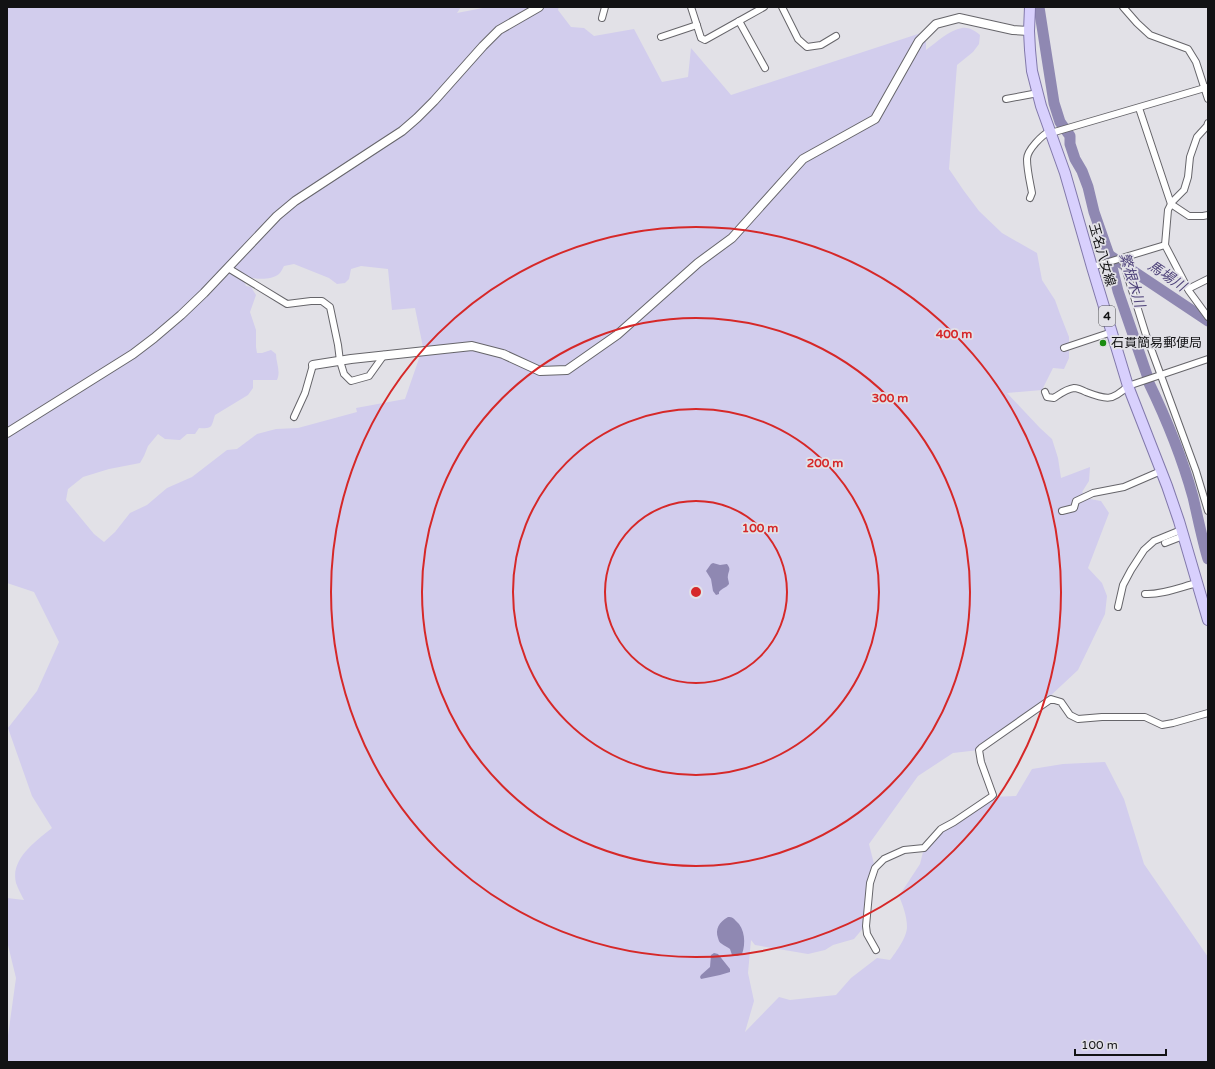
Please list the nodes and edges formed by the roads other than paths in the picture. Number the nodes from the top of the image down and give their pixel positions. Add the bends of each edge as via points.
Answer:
1 (539, 7) edge
2 (605, 7) edge
3 (691, 7) edge
4 (764, 7) edge
5 (782, 7) edge
6 (1030, 7) edge
7 (1123, 7) edge
8 (602, 18) dead end
9 (739, 21) junction
10 (697, 26) junction
11 (1029, 31) junction
12 (661, 36) dead end
13 (836, 36) dead end
14 (765, 68) dead end
15 (1206, 88) edge
16 (1038, 93) junction
17 (1006, 99) dead end
18 (1208, 99) edge
19 (1139, 108) junction
20 (1208, 123) edge
21 (1053, 132) junction
22 (1030, 198) dead end
23 (1171, 204) junction
24 (1208, 215) edge
25 (1165, 245) junction
26 (1122, 258) junction
27 (1093, 266) junction
28 (228, 268) junction
29 (1208, 279) edge
30 (1188, 289) junction
31 (1208, 317) edge
32 (1112, 332) junction
33 (1064, 348) dead end
34 (384, 355) junction
35 (1208, 359) edge
36 (340, 361) junction
37 (313, 365) joint
38 (1161, 374) junction
39 (1128, 386) junction
40 (1045, 392) dead end
41 (294, 418) dead end
42 (7, 433) edge
43 (1161, 471) junction
44 (1062, 511) dead end
45 (1208, 511) edge
46 (1182, 533) junction
47 (1165, 543) dead end
48 (1197, 583) junction
49 (1145, 594) dead end
50 (1118, 607) dead end
51 (1208, 620) edge
52 (1208, 713) edge
53 (876, 950) dead end

1 - 28 street via 499,30 434,101 402,131 294,201 264,228
2 - 8 street
3 - 10 street
4 - 9 street
5 - 13 street via 798,39 807,47 821,45
6 - 11 main road, 玉名八女線 / 4
7 - 15 street via 1150,35 1188,49
9 - 10 street via 705,40 701,38
9 - 14 street
10 - 12 street
11 - 16 main road, 玉名八女線 / 4 via 1032,71
11 - 34 street via 959,18 936,24 919,41 875,119 803,159 732,238 698,263 617,335 567,370 540,371 503,354 472,346
15 - 18 street
15 - 19 street
16 - 17 street
16 - 21 main road, 玉名八女線 / 4
19 - 21 street
19 - 23 street
20 - 23 street via 1197,137 1190,157 1184,190
21 - 22 street via 1044,134 1027,157 1032,194
21 - 27 main road, 玉名八女線 / 4
23 - 24 street via 1189,216
23 - 25 street via 1168,210
25 - 26 street
25 - 30 street
26 - 27 street
26 - 38 street
27 - 32 main road, 玉名八女線 / 4
28 - 36 street via 287,304 322,301 330,307
28 - 42 street via 181,315 133,354
29 - 30 street
30 - 31 street
32 - 33 street
32 - 39 main road, 玉名八女線 / 4
34 - 36 street
34 - 36 street via 369,376 351,382 344,374
35 - 38 street
36 - 37 street
37 - 41 street
38 - 39 street
38 - 45 street
39 - 40 street via 1112,398 1075,388 1066,390 1054,398 1047,397
39 - 43 main road, 玉名八女線 / 4
43 - 44 street via 1124,487 1093,493 1076,501 1074,508
43 - 46 main road, 玉名八女線 / 4
46 - 47 street
46 - 48 main road, 玉名八女線 / 4
46 - 50 street via 1154,541 1144,550 1123,585
48 - 49 street
48 - 51 main road, 玉名八女線 / 4
52 - 53 street via 1162,725 1145,717 1078,719 1070,715 1061,702 1051,699 981,748 981,762 993,795 941,829 924,848 904,850 874,868 866,926 867,934

